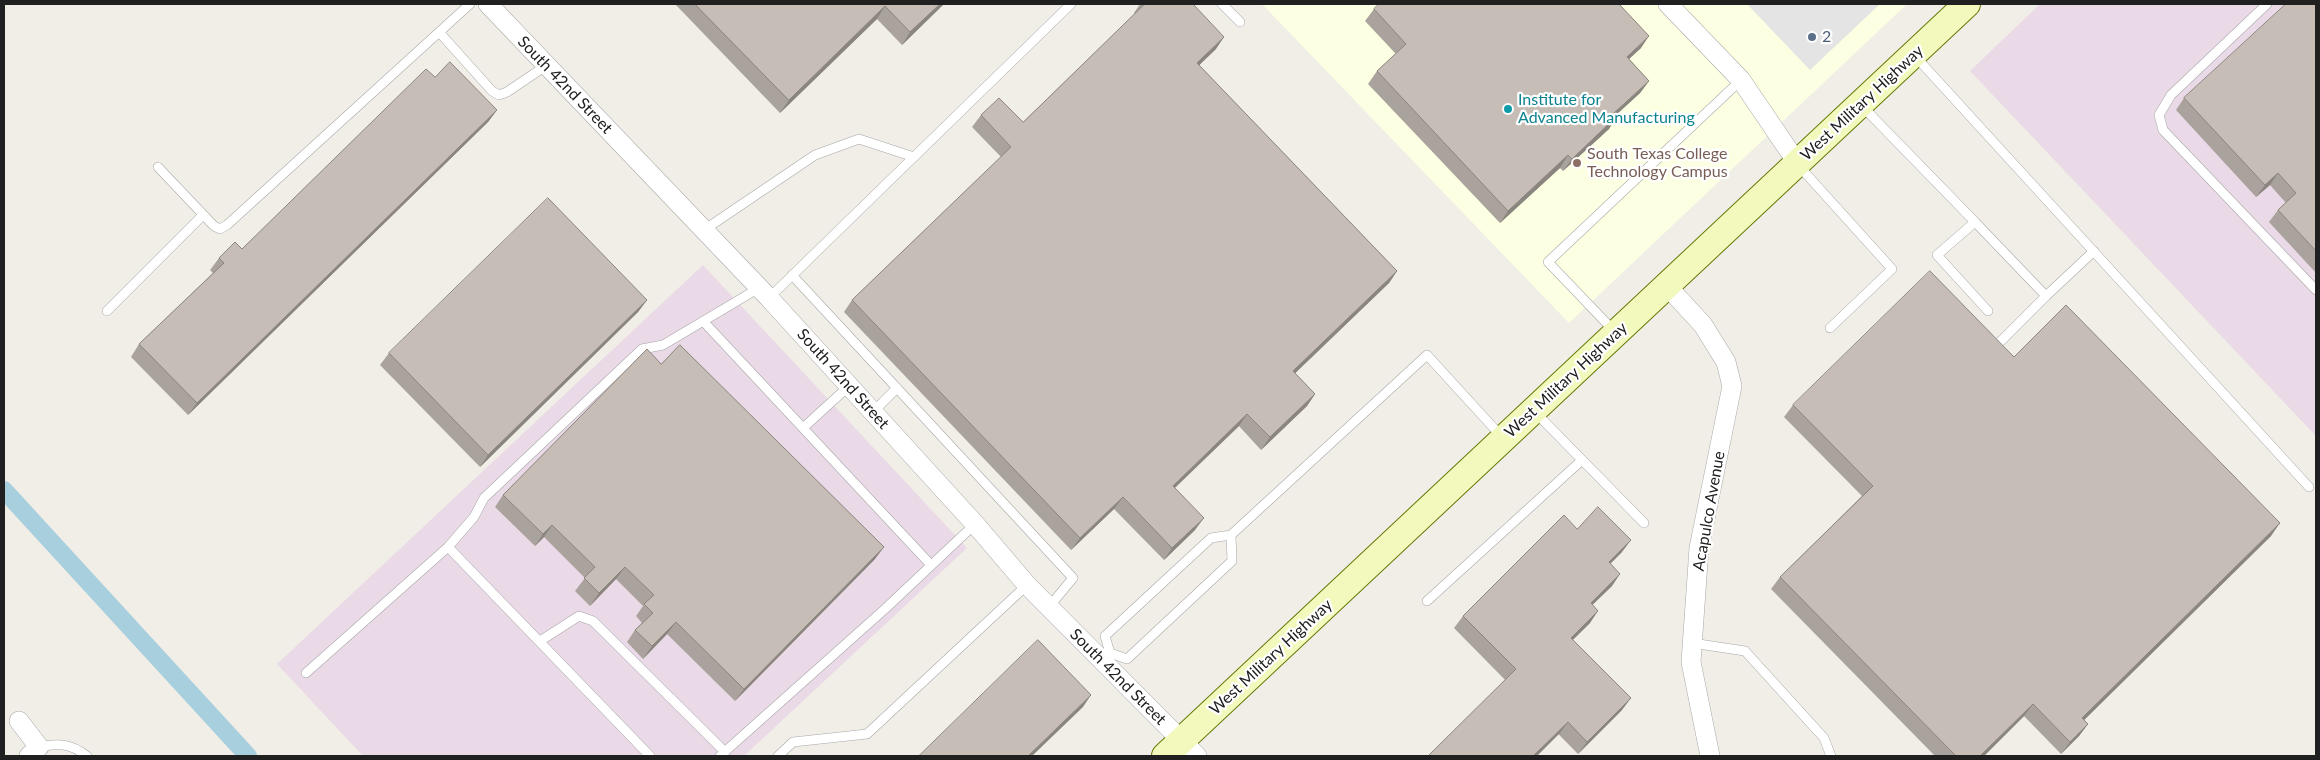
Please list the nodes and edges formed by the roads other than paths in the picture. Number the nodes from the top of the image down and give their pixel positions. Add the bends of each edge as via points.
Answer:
1 (470, 4) edge
2 (488, 4) edge
3 (1071, 4) edge
4 (1222, 4) edge
5 (1668, 4) edge
6 (1967, 4) edge
7 (2267, 4) edge
8 (1240, 22) dead end
9 (439, 32) junction
10 (1913, 54) junction
11 (547, 65) junction
12 (1741, 80) junction
13 (1860, 104) junction
14 (914, 157) junction
15 (1798, 164) junction
16 (158, 167) dead end
17 (203, 215) junction
18 (1975, 222) junction
19 (704, 230) junction
20 (2094, 251) junction
21 (792, 276) junction
22 (1668, 286) junction
23 (2316, 290) edge
24 (764, 293) junction
25 (2046, 296) junction
26 (107, 311) dead end
27 (1988, 311) dead end
28 (703, 321) junction
29 (1830, 328) dead end
30 (1616, 334) junction
31 (1996, 346) edge
32 (849, 386) junction
33 (897, 388) junction
34 (1534, 411) junction
35 (873, 412) junction
36 (803, 428) junction
37 (1504, 439) junction
38 (1582, 460) junction
39 (2309, 486) dead end
40 (1644, 523) dead end
41 (975, 524) junction
42 (1231, 535) junction
43 (448, 547) junction
44 (931, 565) junction
45 (1027, 585) junction
46 (1427, 601) dead end
47 (1049, 608) junction
48 (540, 642) junction
49 (1692, 643) junction
50 (1105, 657) junction
51 (306, 673) dead end
52 (19, 721) dead end
53 (1181, 751) edge
54 (34, 752) edge
55 (723, 754) edge
56 (87, 756) edge
57 (650, 756) edge
58 (778, 756) edge
59 (1710, 756) edge
60 (1831, 756) edge

1 - 9 lane
2 - 11 street, South 42nd Street
3 - 14 lane
4 - 8 lane
5 - 12 street
6 - 10 main road, West Military Highway
7 - 23 lane via 2171,95 2159,115 2163,130
9 - 11 lane via 499,95
9 - 17 lane via 228,225 220,229
10 - 13 main road, West Military Highway
10 - 20 lane
11 - 19 street, South 42nd Street
12 - 15 street
12 - 30 lane via 1548,262
13 - 15 main road, West Military Highway
13 - 18 lane
14 - 19 lane via 860,139 815,155
14 - 21 lane
15 - 22 main road, West Military Highway
15 - 29 lane via 1892,269
16 - 17 lane
17 - 26 lane
18 - 25 lane
18 - 27 lane via 1937,255
19 - 24 street, South 42nd Street
20 - 25 lane
20 - 39 lane
21 - 24 lane
21 - 33 lane
22 - 30 main road, West Military Highway
22 - 49 street, Acapulco Avenue via 1703,325 1726,362 1732,386 1699,548
24 - 28 lane
24 - 32 street, South 42nd Street
25 - 31 lane
28 - 36 lane
28 - 43 lane via 664,344 642,349 484,498 474,517
30 - 34 main road, West Military Highway
32 - 35 street, South 42nd Street
32 - 36 lane
33 - 35 lane
33 - 47 lane via 1073,578
34 - 37 main road, West Military Highway
34 - 38 lane
35 - 41 street, South 42nd Street
36 - 44 lane
37 - 42 lane via 1427,354
37 - 53 main road, West Military Highway
38 - 40 lane
38 - 46 lane
41 - 44 lane
41 - 45 street, South 42nd Street
42 - 50 lane via 1211,538 1105,636
42 - 50 lane via 1232,560 1127,659
43 - 48 lane
43 - 51 lane
44 - 55 lane
45 - 47 street, South 42nd Street
45 - 58 lane via 867,734 793,742
47 - 50 street, South 42nd Street
48 - 55 lane via 579,616 593,621
48 - 57 lane
49 - 59 street, Acapulco Avenue via 1691,662
49 - 60 lane via 1745,651 1824,738
50 - 53 street, South 42nd Street
52 - 54 street
54 - 56 lane via 58,743

